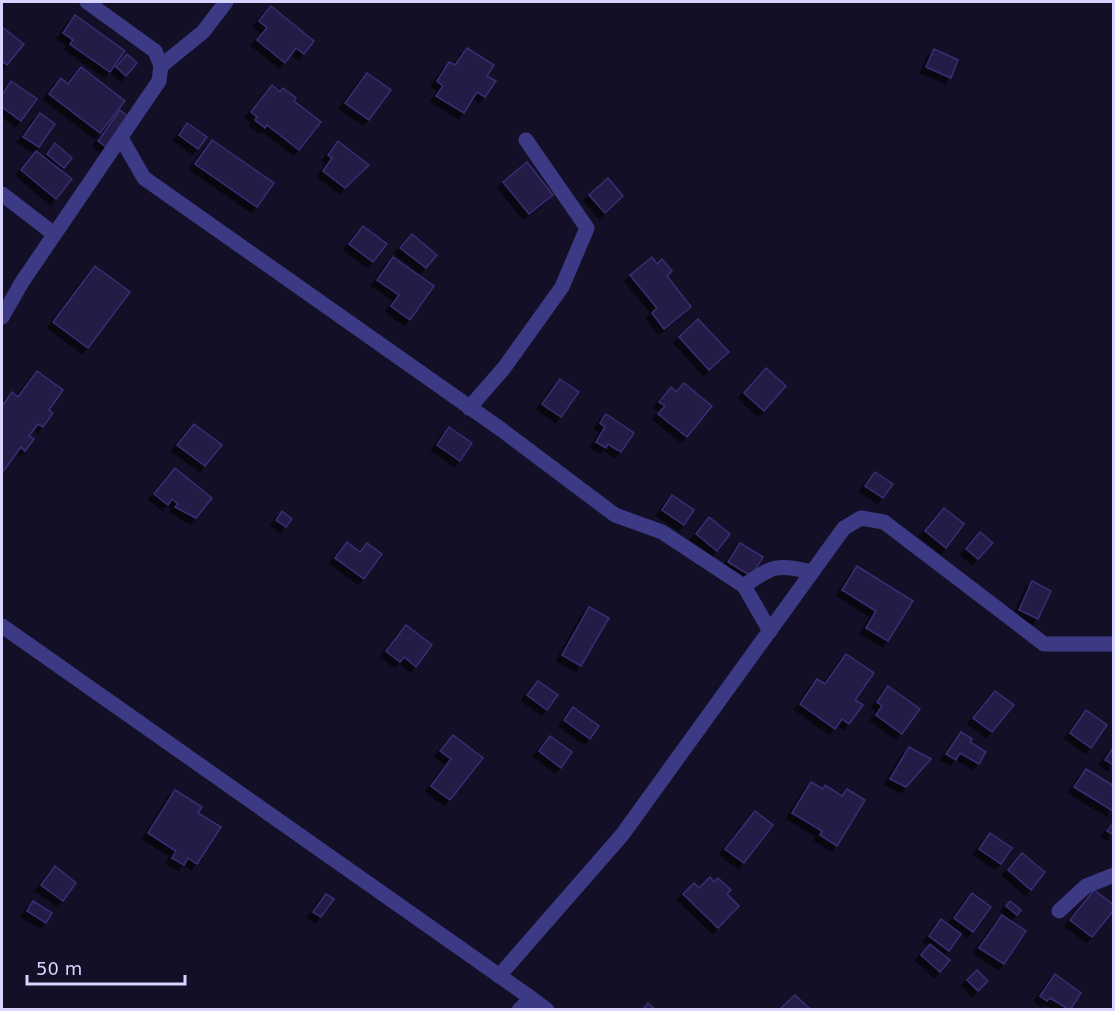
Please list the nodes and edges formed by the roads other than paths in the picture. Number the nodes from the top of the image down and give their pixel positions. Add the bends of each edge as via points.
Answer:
1 (87, 2) edge
2 (226, 2) edge
3 (161, 66) junction
4 (121, 138) junction
5 (526, 140) dead end
6 (2, 194) edge
7 (54, 234) junction
8 (2, 317) edge
9 (470, 408) junction
10 (812, 572) junction
11 (744, 586) junction
12 (2, 626) edge
13 (770, 631) junction
14 (1113, 644) edge
15 (1113, 874) edge
16 (1059, 911) dead end
17 (499, 976) junction
18 (531, 998) junction
19 (519, 1010) edge
20 (547, 1010) edge

1 - 3 street via 155,51
2 - 3 street via 202,32
3 - 4 street via 159,81
4 - 7 street
4 - 9 street via 144,178
5 - 9 street via 586,228 562,287
6 - 7 street
7 - 8 street
9 - 11 street via 615,515 662,532
10 - 11 street via 770,567
10 - 13 street
10 - 14 street via 844,528 861,518 884,522 1044,644
11 - 13 street
12 - 17 street
13 - 17 street via 622,835
15 - 16 street via 1086,886
17 - 18 street
18 - 19 street
18 - 20 street

